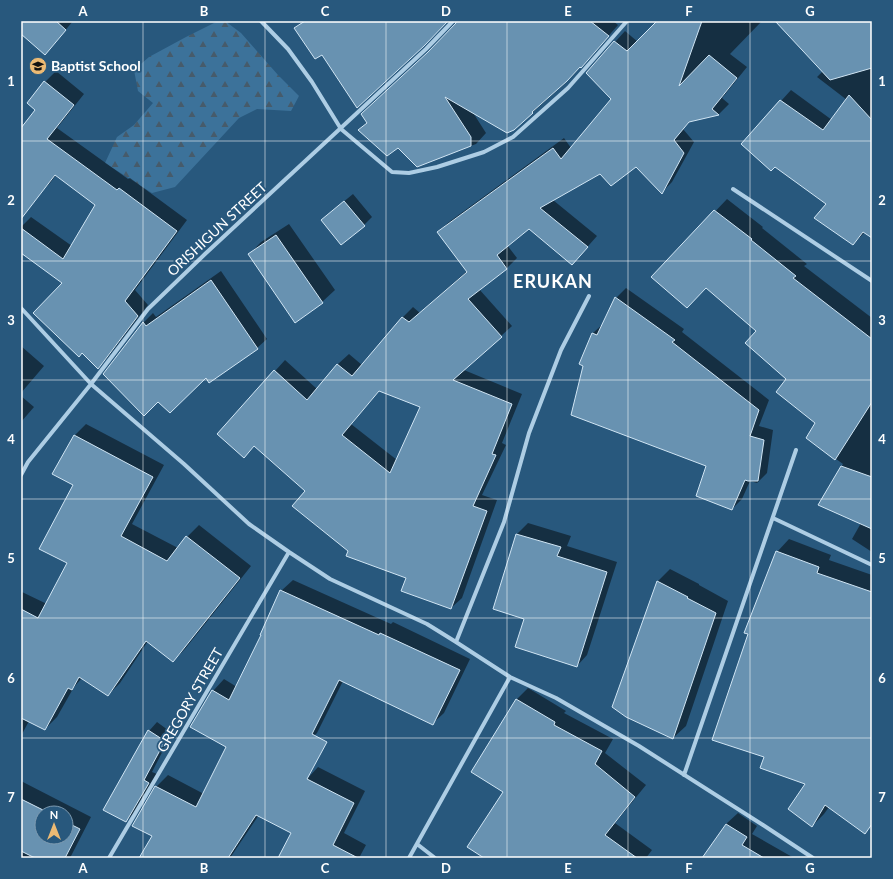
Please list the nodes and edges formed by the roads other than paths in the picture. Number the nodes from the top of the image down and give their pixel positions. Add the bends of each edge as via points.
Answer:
1 (261, 21) edge
2 (453, 21) edge
3 (627, 21) edge
4 (341, 129) junction
5 (733, 189) dead end
6 (872, 281) edge
7 (589, 296) dead end
8 (21, 308) edge
9 (91, 384) junction
10 (796, 450) dead end
11 (21, 475) edge
12 (773, 518) junction
13 (289, 552) junction
14 (872, 565) edge
15 (456, 642) junction
16 (510, 677) junction
17 (684, 775) junction
18 (417, 844) junction
19 (109, 858) edge
20 (409, 858) edge
21 (435, 858) edge
22 (813, 858) edge

1 - 4 street via 288,49
2 - 4 street, ORISHIGUN STREET
3 - 4 street via 568,88 513,138 484,152 409,173 392,172
4 - 9 street, ORISHIGUN STREET via 148,309
5 - 6 street
7 - 15 street via 561,350 529,432 504,522
8 - 9 street
9 - 11 street, ORISHIGUN STREET via 28,462
9 - 13 street via 249,524
10 - 12 street
12 - 14 street
12 - 17 street
13 - 15 street via 330,579 427,624
13 - 19 street, GREGORY STREET
15 - 16 street
16 - 17 street via 556,698
16 - 18 street
17 - 22 street
18 - 20 street
18 - 21 street

